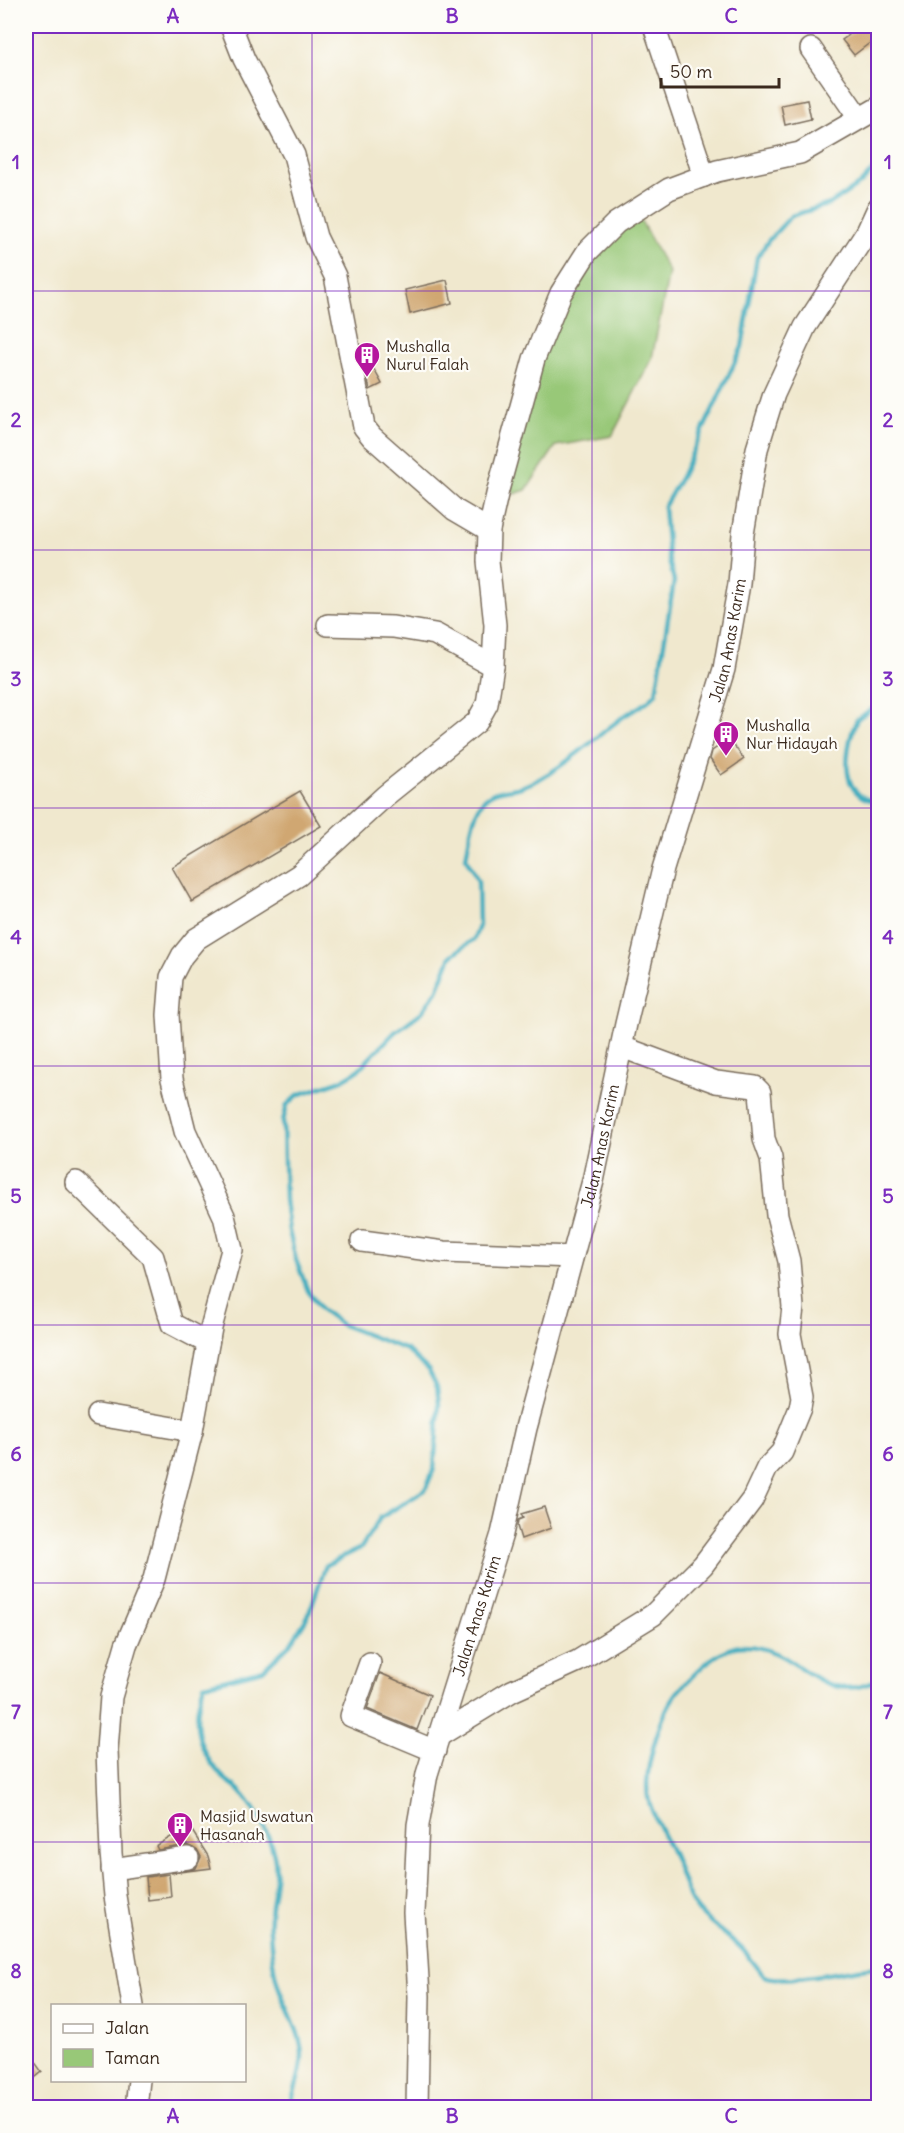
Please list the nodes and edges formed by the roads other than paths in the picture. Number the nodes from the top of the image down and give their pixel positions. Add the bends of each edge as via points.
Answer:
1 (231, 26) edge
2 (654, 26) edge
3 (811, 49) dead end
4 (879, 108) edge
5 (859, 118) junction
6 (704, 176) junction
7 (879, 208) edge
8 (489, 530) junction
9 (328, 625) dead end
10 (493, 666) junction
11 (622, 1047) junction
12 (76, 1182) dead end
13 (362, 1241) dead end
14 (572, 1257) junction
15 (208, 1343) junction
16 (98, 1415) dead end
17 (192, 1431) junction
18 (370, 1664) dead end
19 (438, 1743) junction
20 (188, 1858) dead end
21 (112, 1869) junction
22 (134, 2004) edge
23 (139, 2082) edge
24 (136, 2108) edge
25 (417, 2108) edge

1 - 8 street via 294,155 316,237 335,276 364,427 455,510
2 - 6 street
3 - 5 street
4 - 5 street
5 - 6 street via 800,153
6 - 8 street via 669,189 616,223 587,252 561,293 534,359
7 - 11 street, Jalan Anas Karim via 805,327 774,394 757,449 724,669 663,869
8 - 10 street via 495,626
9 - 10 street via 393,627 435,634
10 - 15 street via 487,705 477,722 385,796 299,875 196,939 171,977 168,1015 172,1079 185,1131 224,1216 232,1250
11 - 14 street, Jalan Anas Karim
11 - 19 street via 716,1082 755,1087 760,1092 764,1139 771,1158 777,1215 789,1262 793,1307 790,1334 802,1402 782,1452 764,1472 752,1500 703,1565 653,1615 578,1660 512,1691
12 - 15 street via 153,1257 172,1324
13 - 14 street via 444,1252
14 - 19 street, Jalan Anas Karim via 502,1534
15 - 17 street
16 - 17 street
17 - 21 street via 154,1579 126,1645 111,1697 107,1750
18 - 19 street via 351,1716
19 - 25 street, Jalan Anas Karim via 427,1774 418,1825 414,1913
20 - 21 street
21 - 22 street
23 - 24 street

